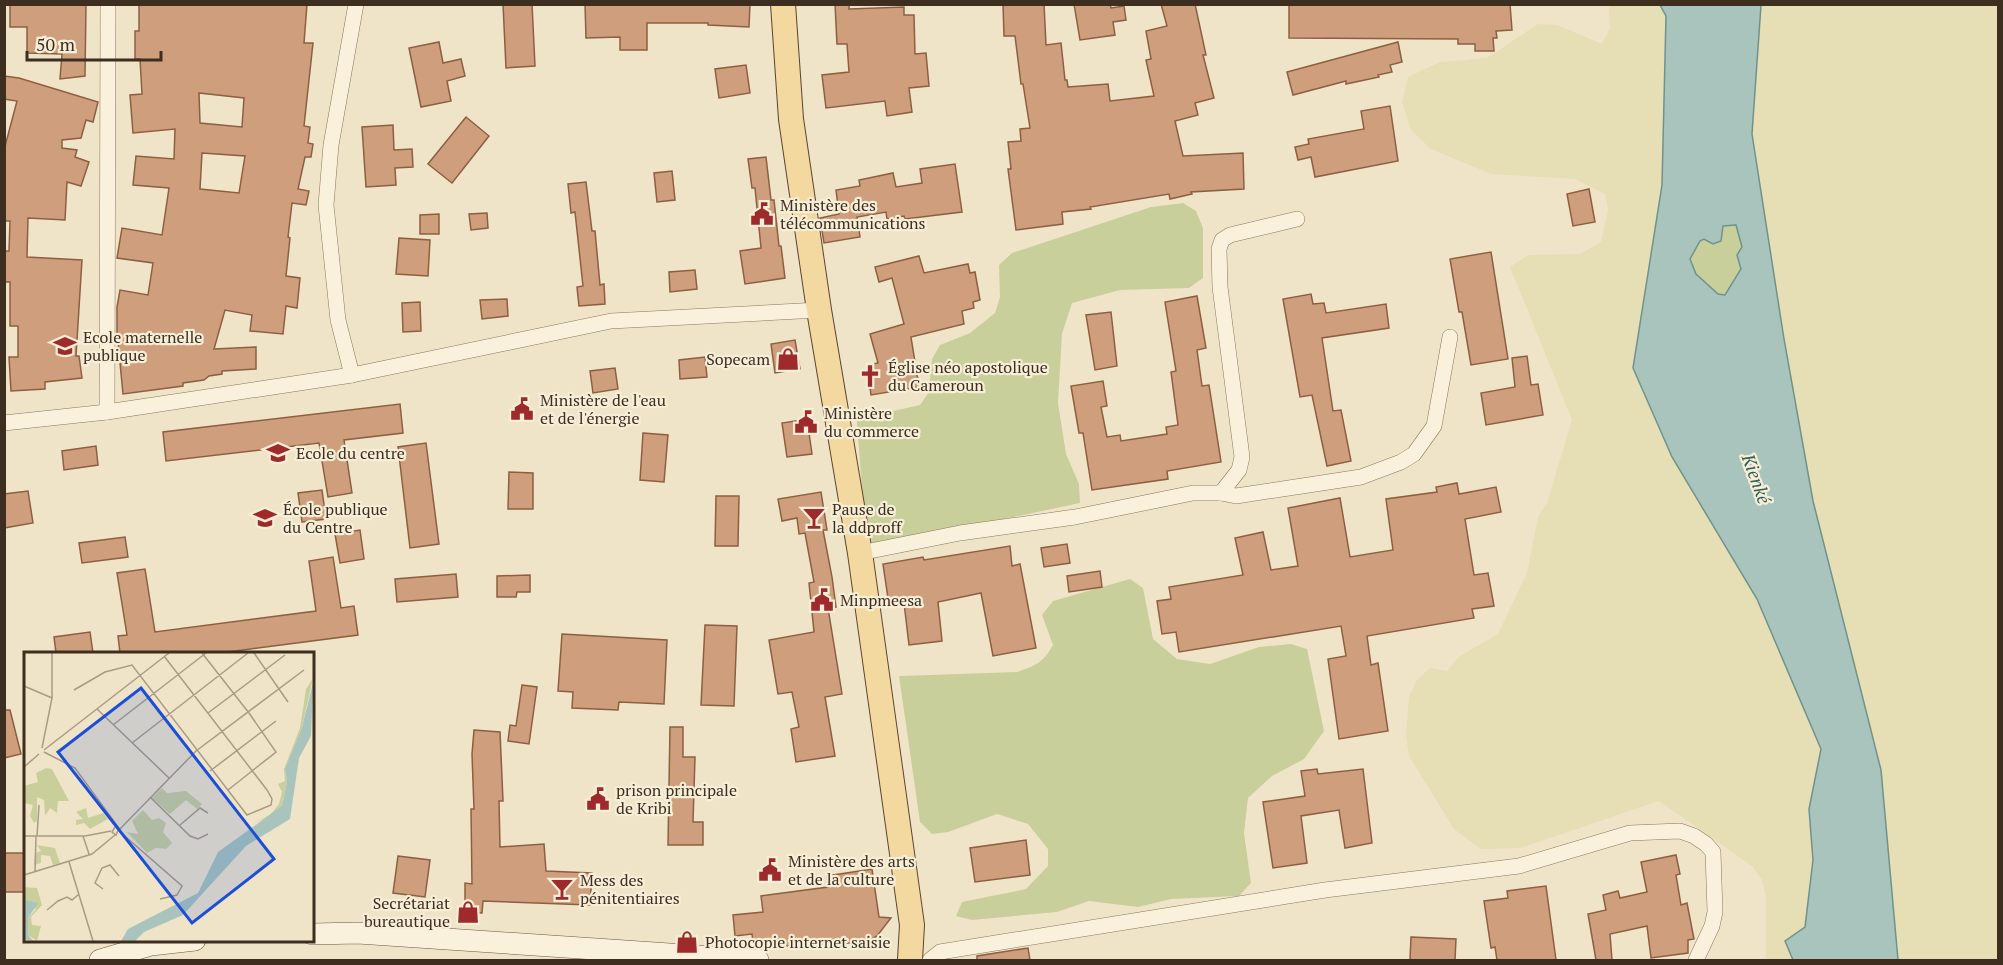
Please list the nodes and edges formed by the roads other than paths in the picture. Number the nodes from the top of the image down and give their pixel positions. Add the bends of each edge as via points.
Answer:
1 (108, 4) edge
2 (356, 4) edge
3 (783, 4) edge
4 (1297, 219) dead end
5 (819, 310) junction
6 (1450, 337) dead end
7 (352, 375) junction
8 (107, 412) junction
9 (4, 423) edge
10 (1221, 493) junction
11 (860, 553) junction
12 (314, 934) edge
13 (180, 941) edge
14 (100, 960) edge
15 (758, 960) edge
16 (895, 960) edge
17 (901, 960) edge
18 (910, 960) edge
19 (930, 960) edge
20 (1696, 960) edge

1 - 8 street
2 - 7 street via 330,145 327,205 338,320
3 - 5 main road via 791,119
4 - 10 street via 1230,235 1222,240 1219,249 1220,287 1242,457 1239,470
5 - 7 street via 611,321
5 - 11 main road
6 - 10 street via 1434,426 1414,453 1401,462 1361,477 1236,496
7 - 8 street
8 - 9 street
10 - 11 street via 1193,493
11 - 18 main road via 912,925
12 - 15 street via 358,933
13 - 14 street
16 - 17 street
19 - 20 street via 940,952 1205,908 1520,866 1630,832 1680,831 1694,836 1713,852 1715,912

